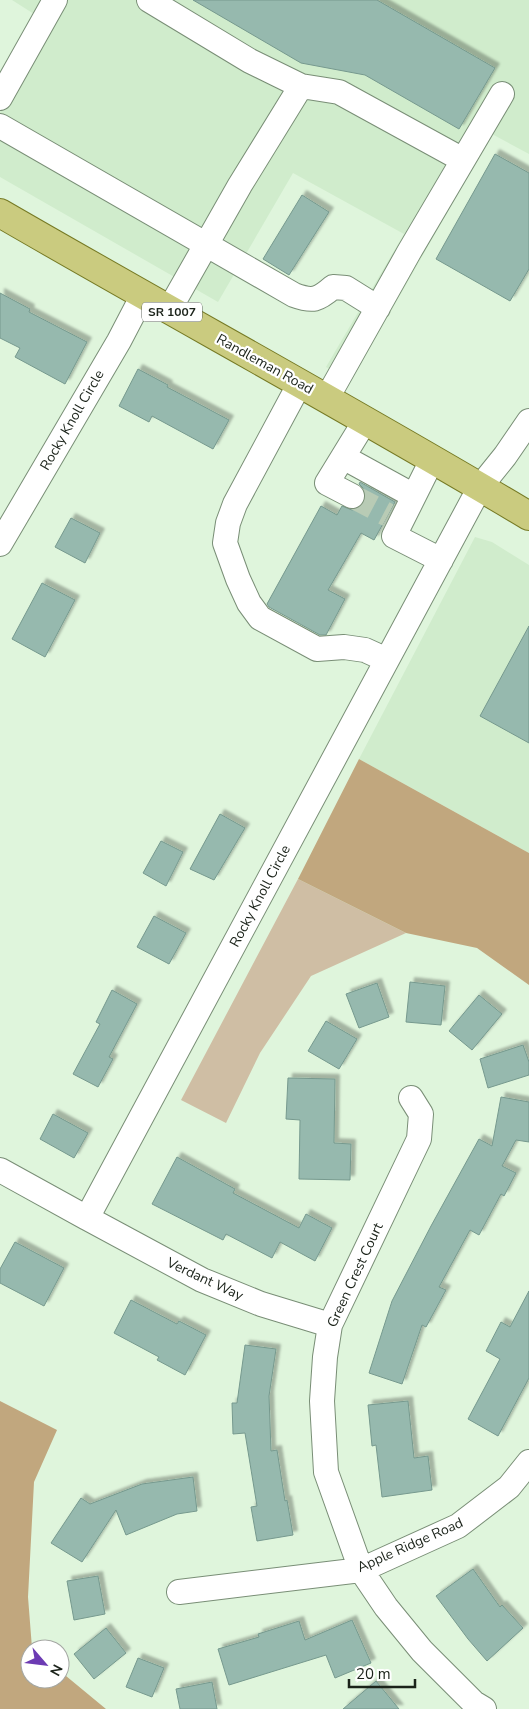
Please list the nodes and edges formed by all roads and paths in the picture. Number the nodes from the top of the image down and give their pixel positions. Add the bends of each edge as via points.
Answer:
1 (55, 0) edge
2 (149, 0) edge
3 (300, 86) junction
4 (502, 94) dead end
5 (0, 98) edge
6 (0, 126) edge
7 (463, 160) junction
8 (0, 213) edge
9 (206, 245) junction
10 (143, 295) junction
11 (378, 308) junction
12 (169, 310) junction
13 (300, 383) junction
14 (327, 398) junction
15 (365, 420) junction
16 (529, 421) edge
17 (343, 457) junction
18 (432, 460) junction
19 (480, 487) junction
20 (352, 496) tunnel mouth
21 (414, 496) junction
22 (529, 516) edge
23 (0, 544) edge
24 (441, 560) junction
25 (387, 660) junction
26 (411, 1098) dead end
27 (0, 1170) edge
28 (86, 1218) junction
29 (330, 1325) junction
30 (529, 1462) edge
31 (361, 1570) junction
32 (179, 1592) dead end
33 (484, 1709) edge

1 - 5 street
2 - 3 street
3 - 7 street via 338,92
3 - 9 street
4 - 7 street
6 - 9 street
7 - 11 street
8 - 10 main road, Randleman Road / SR 1007
9 - 11 street via 294,295 308,300 321,297 333,287 346,288
9 - 12 street
10 - 12 main road, Randleman Road / SR 1007
10 - 23 street, Rocky Knoll Circle
11 - 14 street
12 - 13 main road, Randleman Road / SR 1007
13 - 14 main road, Randleman Road / SR 1007
13 - 25 street via 235,504 225,543 238,579 260,618 317,649 344,647 365,650
14 - 15 main road, Randleman Road / SR 1007
15 - 17 street
15 - 18 main road, Randleman Road / SR 1007
16 - 19 street, Rocky Knoll Circle
17 - 20 street via 327,483
17 - 21 street
18 - 19 main road, Randleman Road / SR 1007
18 - 21 street
19 - 22 main road, Randleman Road / SR 1007
19 - 24 street, Rocky Knoll Circle
21 - 24 street via 394,520 394,536
24 - 25 street, Rocky Knoll Circle
25 - 28 street, Rocky Knoll Circle
26 - 29 street, Green Crest Court via 421,1114 419,1139
27 - 28 street
28 - 29 street, Verdant Way via 202,1280 261,1304
29 - 31 street, Green Crest Court via 322,1401 326,1472
30 - 31 street, Apple Ridge Road via 509,1488 458,1526
31 - 32 street, Apple Ridge Road
31 - 33 street, Green Crest Court via 422,1651

